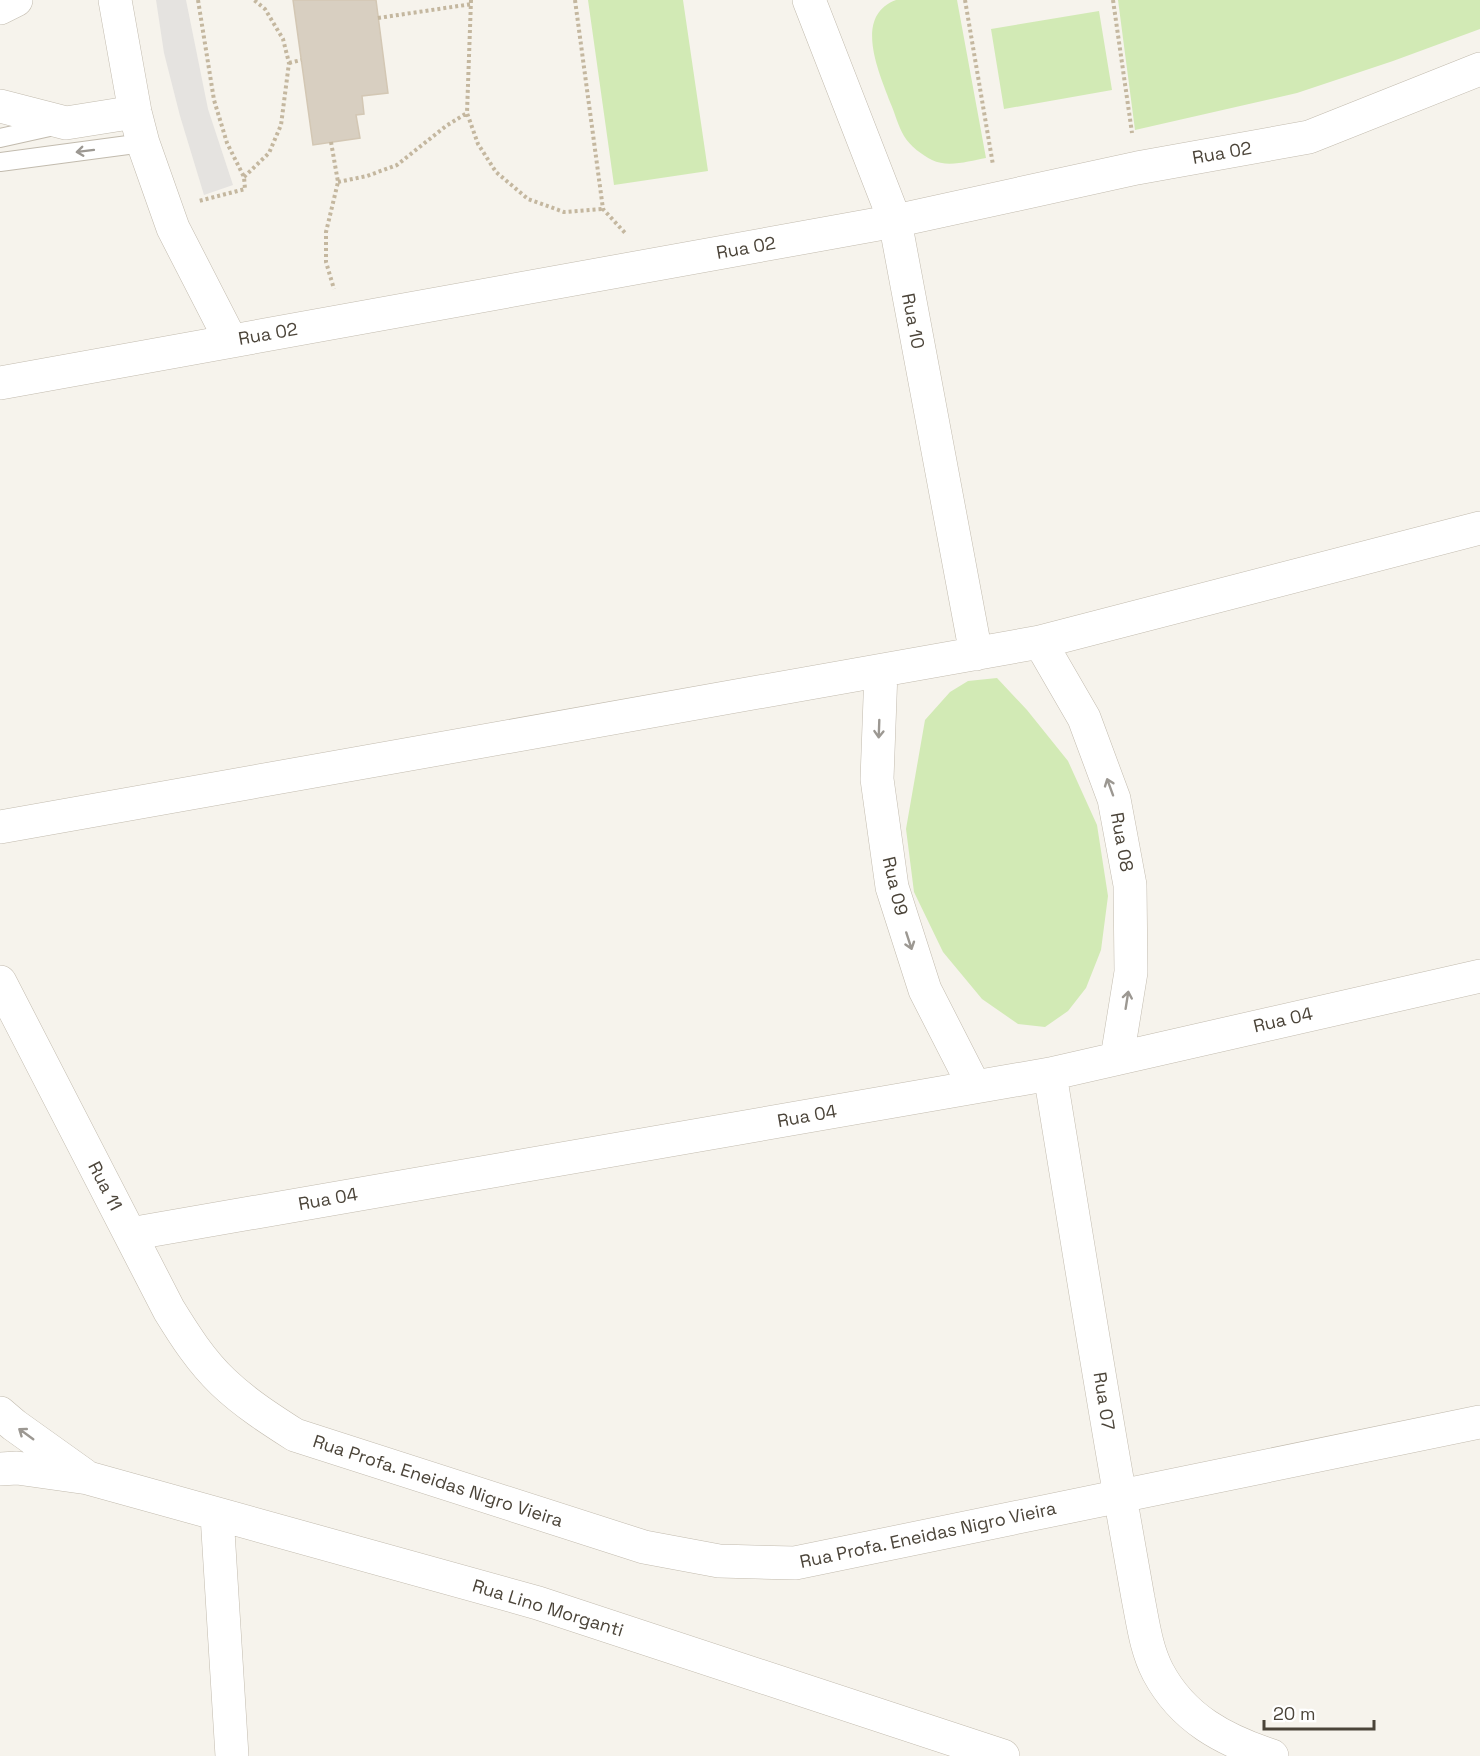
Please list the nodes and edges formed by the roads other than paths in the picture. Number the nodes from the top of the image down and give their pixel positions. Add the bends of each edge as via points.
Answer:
1 (16, 0) edge
2 (115, 0) edge
3 (809, 0) edge
4 (0, 8) edge
5 (1480, 69) edge
6 (0, 106) edge
7 (135, 112) junction
8 (66, 123) junction
9 (0, 138) edge
10 (144, 143) junction
11 (0, 162) edge
12 (895, 221) junction
13 (231, 341) junction
14 (0, 383) edge
15 (1480, 528) edge
16 (1040, 642) junction
17 (976, 654) junction
18 (881, 671) junction
19 (0, 827) edge
20 (1480, 976) edge
21 (0, 982) edge
22 (1118, 1058) junction
23 (1050, 1074) junction
24 (974, 1086) junction
25 (130, 1234) junction
26 (223, 1382) joint
27 (0, 1413) edge
28 (1480, 1422) edge
29 (0, 1468) edge
30 (88, 1478) junction
31 (1120, 1495) junction
32 (217, 1515) junction
33 (232, 1756) edge
34 (1003, 1756) edge
35 (1272, 1756) edge

1 - 4 street
2 - 7 street
3 - 12 street, Rua 10
5 - 12 street, Rua 02 via 1310,137 1137,168
6 - 8 street
7 - 8 street
7 - 10 street
8 - 9 lane
10 -> 11 lane
10 - 13 street via 173,228
12 - 13 street, Rua 02
12 - 17 street, Rua 10
13 - 14 street, Rua 02
15 - 16 street
16 - 17 street
22 -> 16 street, Rua 08 via 1131,972 1130,885 1114,799 1084,717
17 - 18 street
18 - 19 street
18 -> 24 street, Rua 09 via 877,780 892,887 925,990
20 - 22 street, Rua 04
21 - 25 street, Rua 11
22 - 23 street, Rua 04
23 - 24 street, Rua 04
23 - 31 street, Rua 07
24 - 25 street, Rua 04
25 - 26 street, Rua 11 via 169,1310 193,1348
26 - 31 street, Rua Profa. Eneidas Nigro Vieira via 296,1435 644,1546 719,1560 795,1563
30 -> 27 street
28 - 31 street, Rua Profa. Eneidas Nigro Vieira
29 - 30 street
30 - 32 street, Rua Lino Morganti
31 - 35 street, Rua 07 via 1148,1648 1158,1673 1192,1715 1238,1745
32 - 33 street
32 - 34 street, Rua Lino Morganti via 538,1603

